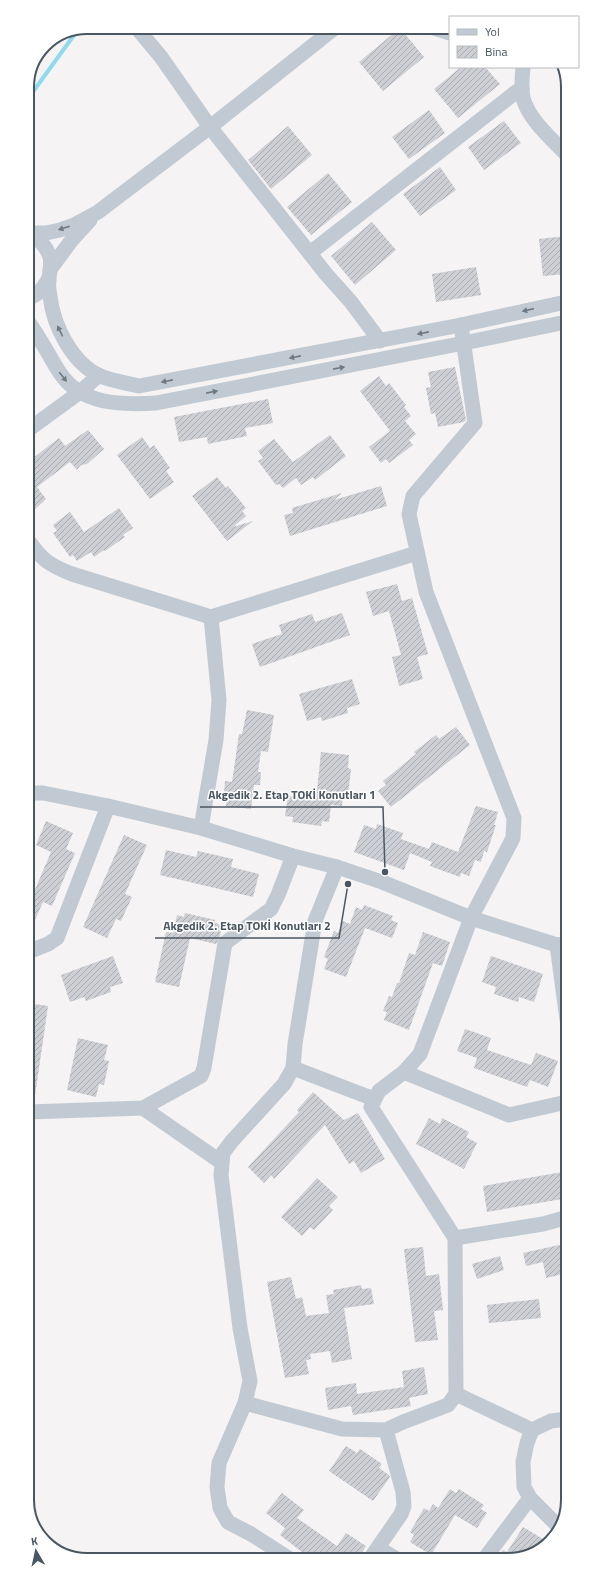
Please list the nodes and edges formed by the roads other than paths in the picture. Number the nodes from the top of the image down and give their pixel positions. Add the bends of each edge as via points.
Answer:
1 (142, 34) edge
2 (327, 34) edge
3 (523, 68) edge
4 (522, 88) junction
5 (210, 127) junction
6 (561, 149) edge
7 (98, 212) junction
8 (34, 233) edge
9 (34, 236) edge
10 (310, 253) junction
11 (50, 274) junction
12 (34, 296) edge
13 (561, 303) edge
14 (561, 323) edge
15 (461, 326) junction
16 (34, 331) edge
17 (380, 341) junction
18 (464, 344) junction
19 (99, 375) junction
20 (80, 392) junction
21 (34, 426) edge
22 (34, 548) edge
23 (417, 553) junction
24 (211, 617) junction
25 (34, 793) edge
26 (108, 806) junction
27 (201, 828) junction
28 (293, 856) junction
29 (338, 867) junction
30 (471, 918) junction
31 (561, 944) edge
32 (34, 950) edge
33 (293, 1068) junction
34 (404, 1072) junction
35 (374, 1099) junction
36 (561, 1103) edge
37 (143, 1108) junction
38 (34, 1112) edge
39 (221, 1162) junction
40 (561, 1219) edge
41 (455, 1238) junction
42 (456, 1394) junction
43 (245, 1403) junction
44 (561, 1420) edge
45 (386, 1430) junction
46 (532, 1430) junction
47 (530, 1498) junction
48 (556, 1524) edge
49 (281, 1553) edge
50 (374, 1553) edge
51 (489, 1553) edge

1 - 5 street
2 - 5 street
3 - 4 street
4 - 6 street via 532,117
4 - 10 street
5 - 7 street
5 - 10 street
7 -> 8 street via 60,230
7 - 11 street via 71,241
9 - 11 street via 45,246 50,257
10 - 17 street
11 - 12 street via 43,289
19 -> 11 street via 76,356 65,342 53,316
13 -> 15 street
14 - 18 street
15 -> 17 street
15 - 18 street
16 -> 20 street via 61,375
17 -> 19 street via 139,386
20 -> 18 street via 104,401 126,405 156,404
18 - 23 street via 475,423 413,496 409,514
19 - 20 street
20 - 21 street
22 - 24 street via 41,558 55,568
23 - 24 street
23 - 30 street via 426,592 514,818 513,838
24 - 27 street via 219,700 216,740
25 - 26 street via 57,795
26 - 27 street
26 - 32 street via 57,938
27 - 28 street
28 - 29 street
28 - 37 street via 271,909 225,943 201,1076
29 - 30 street
29 - 33 street via 315,921
30 - 31 street
30 - 34 street via 420,1054
33 - 35 street
33 - 39 street via 284,1084 232,1141 223,1153
34 - 35 street
34 - 36 street via 510,1116
35 - 41 street via 371,1107
37 - 38 street
37 - 39 street
39 - 43 street via 250,1381
40 - 41 street
41 - 42 street
42 - 45 street via 448,1405
42 - 46 street
43 - 45 street via 342,1429
43 - 49 street via 219,1463 217,1487 220,1508 228,1522
44 - 46 street via 551,1421
45 - 50 street via 403,1492 404,1506
46 - 47 street via 526,1443 523,1462 524,1487
47 - 48 street
47 - 51 street

